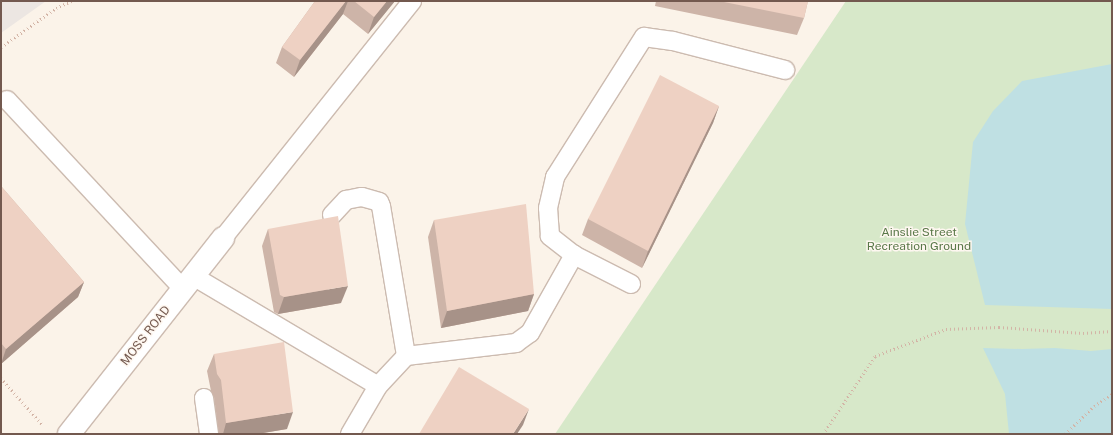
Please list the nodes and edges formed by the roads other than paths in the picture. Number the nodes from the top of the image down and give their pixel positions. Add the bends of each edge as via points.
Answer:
1 (412, 1) edge
2 (785, 70) dead end
3 (7, 100) dead end
4 (332, 215) dead end
5 (222, 238) joint
6 (574, 255) junction
7 (188, 282) junction
8 (631, 284) dead end
9 (406, 356) junction
10 (378, 386) junction
11 (204, 398) dead end
12 (69, 434) edge
13 (209, 434) edge
14 (350, 434) edge

1 - 5 lane
2 - 6 lane via 673,41 644,37 555,178 548,208 550,236
3 - 7 lane
4 - 9 lane via 346,200 362,197 379,202
5 - 7 street, MOSS ROAD
6 - 8 lane
6 - 9 lane via 530,333 516,343
7 - 10 lane
7 - 12 street, MOSS ROAD
9 - 10 lane
10 - 14 lane
11 - 13 lane

